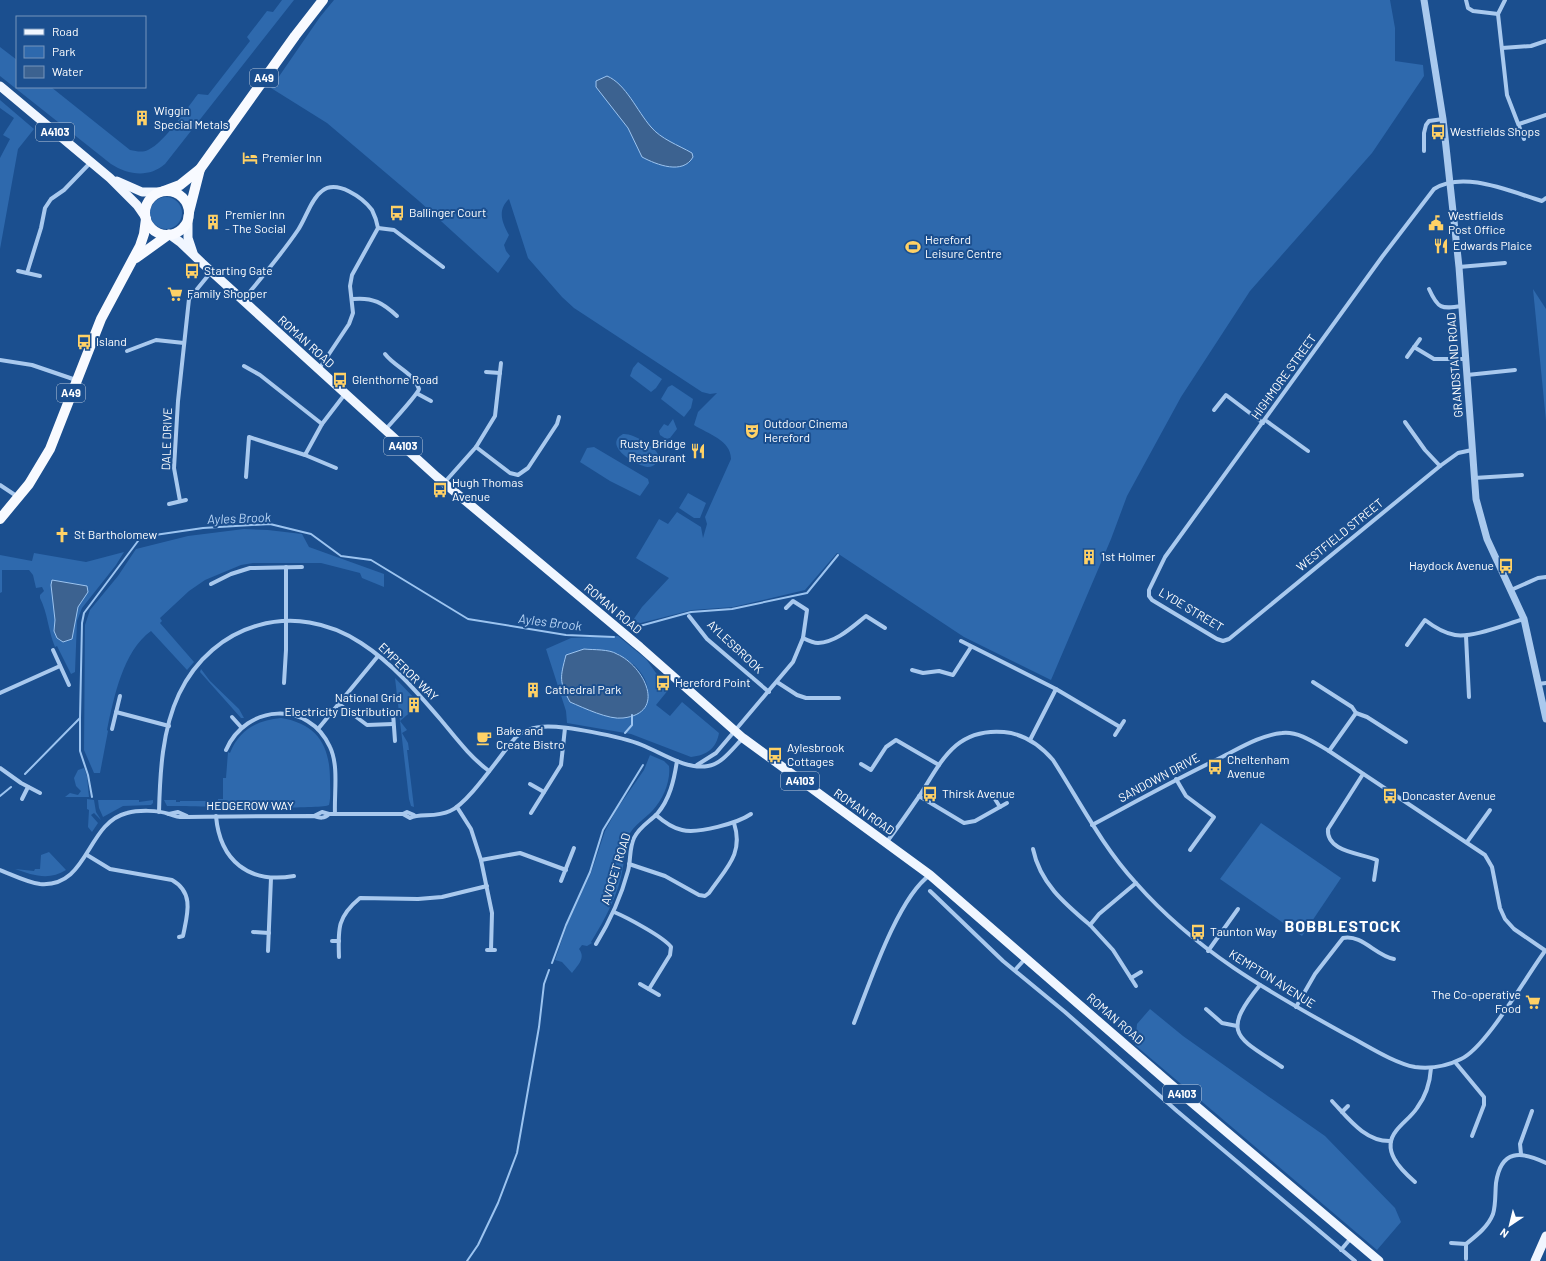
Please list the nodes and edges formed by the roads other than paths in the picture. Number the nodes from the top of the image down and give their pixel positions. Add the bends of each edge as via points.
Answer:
1 (323, 0) edge
2 (1424, 0) edge
3 (1466, 0) edge
4 (1505, 0) edge
5 (1498, 14) junction
6 (1546, 41) edge
7 (1502, 48) junction
8 (0, 86) edge
9 (1546, 115) edge
10 (1443, 120) junction
11 (1519, 124) junction
12 (1524, 139) dead end
13 (1424, 151) dead end
14 (91, 162) junction
15 (200, 169) junction
16 (110, 178) junction
17 (1450, 183) junction
18 (162, 192) junction
19 (1546, 198) edge
20 (188, 215) junction
21 (146, 219) junction
22 (378, 228) junction
23 (168, 234) junction
24 (193, 254) junction
25 (133, 261) junction
26 (1505, 263) dead end
27 (443, 267) dead end
28 (1459, 268) junction
29 (18, 271) dead end
30 (211, 272) junction
31 (27, 273) junction
32 (40, 276) dead end
33 (1429, 289) dead end
34 (353, 299) junction
35 (242, 301) junction
36 (1462, 306) junction
37 (397, 316) dead end
38 (1420, 339) dead end
39 (184, 343) junction
40 (1414, 347) junction
41 (127, 351) dead end
42 (385, 354) dead end
43 (1407, 357) dead end
44 (1466, 359) junction
45 (0, 360) edge
46 (501, 363) dead end
47 (244, 366) dead end
48 (318, 369) junction
49 (1515, 370) dead end
50 (486, 372) dead end
51 (500, 374) junction
52 (1467, 375) junction
53 (76, 380) junction
54 (346, 394) junction
55 (418, 394) junction
56 (431, 401) dead end
57 (1214, 410) dead end
58 (559, 417) dead end
59 (1264, 421) junction
60 (1405, 422) dead end
61 (322, 424) junction
62 (386, 430) junction
63 (476, 447) junction
64 (1472, 450) junction
65 (1308, 451) dead end
66 (306, 455) junction
67 (1440, 466) junction
68 (336, 468) dead end
69 (1522, 475) dead end
70 (246, 477) dead end
71 (1474, 478) junction
72 (443, 483) junction
73 (0, 485) edge
74 (19, 498) junction
75 (186, 500) dead end
76 (180, 501) junction
77 (168, 504) dead end
78 (0, 519) edge
79 (286, 567) junction
80 (302, 567) dead end
81 (1546, 577) edge
82 (211, 584) dead end
83 (1511, 590) junction
84 (1149, 596) joint
85 (786, 608) dead end
86 (689, 616) dead end
87 (1524, 619) junction
88 (287, 621) junction
89 (885, 628) dead end
90 (1466, 636) junction
91 (803, 638) junction
92 (961, 641) dead end
93 (1223, 641) joint
94 (1407, 645) dead end
95 (970, 647) junction
96 (53, 650) dead end
97 (378, 656) junction
98 (60, 666) junction
99 (912, 670) dead end
100 (777, 682) junction
101 (1313, 682) dead end
102 (284, 683) dead end
103 (1542, 684) edge
104 (69, 685) dead end
105 (1056, 689) junction
106 (769, 692) junction
107 (0, 693) edge
108 (120, 696) dead end
109 (1469, 697) dead end
110 (839, 698) dead end
111 (339, 704) junction
112 (116, 712) junction
113 (393, 713) dead end
114 (1356, 713) junction
115 (232, 717) dead end
116 (1546, 719) edge
117 (1124, 721) dead end
118 (393, 724) junction
119 (169, 726) junction
120 (241, 727) junction
121 (1120, 727) junction
122 (565, 728) junction
123 (112, 729) dead end
124 (318, 729) junction
125 (734, 730) junction
126 (1115, 735) dead end
127 (743, 738) junction
128 (1030, 740) junction
129 (395, 741) dead end
130 (1406, 742) dead end
131 (226, 750) dead end
132 (1329, 752) junction
133 (677, 761) junction
134 (861, 764) dead end
135 (938, 764) junction
136 (697, 765) junction
137 (0, 768) edge
138 (488, 771) junction
139 (1363, 774) junction
140 (1176, 779) junction
141 (530, 784) dead end
142 (28, 787) junction
143 (544, 792) junction
144 (40, 793) dead end
145 (919, 796) junction
146 (994, 796) dead end
147 (22, 799) dead end
148 (1007, 803) dead end
149 (457, 807) junction
150 (1000, 807) junction
151 (1490, 810) dead end
152 (159, 812) junction
153 (531, 813) dead end
154 (335, 814) junction
155 (750, 814) dead end
156 (656, 815) junction
157 (216, 816) junction
158 (734, 823) junction
159 (1092, 825) junction
160 (1467, 842) junction
161 (886, 843) junction
162 (574, 848) dead end
163 (1033, 849) dead end
164 (1190, 850) dead end
165 (87, 855) junction
166 (481, 860) junction
167 (629, 864) junction
168 (0, 870) edge
169 (566, 870) junction
170 (930, 875) junction
171 (294, 876) dead end
172 (271, 878) junction
173 (561, 880) dead end
174 (1374, 880) dead end
175 (1136, 883) junction
176 (486, 886) junction
177 (930, 892) dead end
178 (1238, 909) dead end
179 (614, 912) junction
180 (1090, 925) junction
181 (253, 932) dead end
182 (269, 933) junction
183 (179, 936) dead end
184 (339, 941) junction
185 (332, 942) dead end
186 (596, 944) dead end
187 (268, 950) dead end
188 (491, 950) dead end
189 (1208, 951) junction
190 (1545, 951) edge
191 (339, 957) dead end
192 (1026, 957) junction
193 (1394, 959) dead end
194 (1014, 970) junction
195 (1141, 972) dead end
196 (1131, 978) junction
197 (640, 984) dead end
198 (1260, 985) junction
199 (1136, 986) dead end
200 (649, 989) junction
201 (659, 995) dead end
202 (1296, 1007) junction
203 (1206, 1009) dead end
204 (854, 1023) dead end
205 (1236, 1026) junction
206 (1455, 1062) junction
207 (1282, 1067) dead end
208 (1432, 1068) junction
209 (1332, 1100) dead end
210 (1348, 1106) dead end
211 (1532, 1111) dead end
212 (1342, 1112) junction
213 (1472, 1136) dead end
214 (1391, 1141) junction
215 (1521, 1154) junction
216 (1546, 1163) edge
217 (1415, 1182) dead end
218 (1546, 1236) edge
219 (1351, 1238) junction
220 (1451, 1243) dead end
221 (1466, 1244) junction
222 (1341, 1250) junction
223 (1466, 1259) dead end
224 (1355, 1261) edge
225 (1378, 1261) edge
226 (1535, 1261) edge

1 - 15 highway, A49
2 - 10 street, GRANDSTAND ROAD
3 - 5 street via 1468,8 1473,11
4 - 5 street
5 - 7 street
6 - 7 street via 1531,46
7 - 11 street via 1507,95
8 - 14 main road, A4103
9 - 11 street
10 - 13 street via 1429,121 1426,124
10 - 17 street, GRANDSTAND ROAD
11 - 12 street
14 - 16 main road, A4103
14 - 31 street via 64,190 51,199 45,208
15 - 18 highway, A49 via 180,185
15 - 20 highway, A49
16 - 18 main road, A4103 via 137,190
16 - 21 main road, A4103 via 137,205
17 - 19 street, HIGHMORE STREET via 1469,181 1542,201
17 - 28 street, GRANDSTAND ROAD
17 - 59 street, HIGHMORE STREET via 1440,185 1429,194
18 - 20 highway via 174,192 180,196 185,201
18 - 21 highway, A49 via 148,202 145,209
20 - 23 highway, A49 via 178,232
20 - 24 main road via 188,238
21 - 23 highway via 154,230
21 - 25 highway, A49 via 144,234
22 - 27 street via 394,230
22 - 34 street via 352,275 350,286
22 - 35 street via 371,210 348,191 335,187 324,190 318,194 275,263
23 - 24 main road, ROMAN ROAD / A4103
23 - 25 highway, A49
24 - 30 main road, ROMAN ROAD / A4103
25 - 53 highway, A49 via 101,319
26 - 28 street
28 - 36 street, GRANDSTAND ROAD
29 - 31 street
30 - 35 main road, ROMAN ROAD / A4103
30 - 39 street, DALE DRIVE via 189,299
31 - 32 street
33 - 36 street via 1439,306
34 - 37 street via 375,300 386,305
34 - 48 street via 353,313 349,324
35 - 48 main road, ROMAN ROAD / A4103
36 - 44 street, GRANDSTAND ROAD
38 - 40 street
39 - 41 street via 156,340
39 - 76 street, DALE DRIVE via 174,468
40 - 43 street
40 - 44 street via 1434,359
42 - 55 street via 391,362 404,369 415,380 419,389
44 - 52 street, GRANDSTAND ROAD
45 - 53 street via 32,365
46 - 51 street
47 - 61 street
48 - 54 main road, ROMAN ROAD / A4103
49 - 52 street
50 - 51 street
51 - 63 street via 495,416
52 - 64 street, GRANDSTAND ROAD
53 - 74 highway, A49 via 50,449
54 - 61 street
54 - 62 main road, ROMAN ROAD / A4103
55 - 56 street
55 - 62 street
57 - 59 street via 1226,395
58 - 63 street via 528,468 518,475 510,474
59 - 65 street
59 - 84 street, HIGHMORE STREET via 1165,557 1149,590
60 - 67 street
61 - 66 street
62 - 72 main road, ROMAN ROAD / A4103
63 - 72 street
64 - 67 street, WESTFIELD STREET via 1458,453
64 - 71 street, GRANDSTAND ROAD
66 - 68 street
66 - 70 street via 249,437
67 - 93 street, WESTFIELD STREET via 1229,639
69 - 71 street
71 - 83 street, GRANDSTAND ROAD via 1482,524
72 - 125 main road, ROMAN ROAD / A4103 via 640,647
73 - 74 street
74 - 78 highway, A49
75 - 76 street
76 - 77 street
79 - 80 street
79 - 82 street via 250,568
79 - 88 street
81 - 83 street
83 - 87 street, GRANDSTAND ROAD
84 - 93 street, LYDE STREET
85 - 91 street via 793,601 807,610
86 - 106 street, AYLESBROOK via 707,639
87 - 90 street
87 - 103 street, GRANDSTAND ROAD
88 - 97 street, EMPEROR WAY via 317,624 340,631 362,643
88 - 102 street
88 - 119 street, EMPEROR WAY via 251,627 212,649 184,684
89 - 91 street via 866,616 848,631 831,640 817,643
90 - 94 street via 1442,631 1425,620
90 - 109 street
91 - 100 street via 793,662
92 - 95 street
95 - 99 street via 952,676 939,671 923,674
95 - 105 street
96 - 98 street
97 - 111 street
97 - 138 street, EMPEROR WAY via 400,675
98 - 104 street
98 - 107 street
100 - 106 street
100 - 110 street via 806,698
101 - 114 street via 1352,707
103 - 116 street, GRANDSTAND ROAD
105 - 121 street
105 - 128 street
106 - 125 street
108 - 112 street
111 - 118 street via 367,725
111 - 124 street
112 - 119 street
112 - 123 street
113 - 118 street
114 - 130 street via 1367,717
114 - 132 street
115 - 120 street
117 - 121 street
118 - 129 street
119 - 152 street, EMPEROR WAY via 161,769
120 - 124 street via 258,717 281,714 299,717
120 - 131 street
121 - 126 street
122 - 133 street, HEDGEROW WAY via 627,740
122 - 138 street, HEDGEROW WAY via 542,726 522,732
122 - 143 street via 561,765
124 - 154 street via 331,747 334,757
125 - 127 main road, ROMAN ROAD / A4103
125 - 136 street via 716,754
127 - 136 street, HEDGEROW WAY via 718,762 708,766
127 - 161 main road, ROMAN ROAD / A4103
128 - 135 street, KEMPTON AVENUE via 1009,733 980,733 953,747
128 - 159 street, KEMPTON AVENUE via 1053,760
132 - 139 street, SANDOWN DRIVE
132 - 140 street, SANDOWN DRIVE via 1306,738 1293,733 1282,733 1267,736
133 - 136 street, HEDGEROW WAY
133 - 156 street, AVOCET ROAD via 668,797
134 - 135 street via 871,770 886,747 896,740
135 - 145 street, KEMPTON AVENUE
137 - 142 street
138 - 149 street, HEDGEROW WAY
139 - 160 street, SANDOWN DRIVE
139 - 174 street via 1328,829 1328,835 1336,846 1377,860
140 - 159 street, SANDOWN DRIVE
140 - 164 street via 1186,796 1214,817
141 - 143 street
142 - 144 street
142 - 147 street
143 - 153 street
145 - 150 street via 964,823 975,821
145 - 161 street, KEMPTON AVENUE
146 - 150 street
148 - 150 street
149 - 154 street, HEDGEROW WAY via 436,816
149 - 166 street via 471,828
151 - 160 street
152 - 157 street, HEDGEROW WAY via 178,812 186,816
152 - 165 street, HEDGEROW WAY via 128,812 114,818 100,832
154 - 157 street, HEDGEROW WAY via 322,812 314,816
155 - 158 street
156 - 158 street via 674,828 684,831
156 - 167 street, AVOCET ROAD via 637,832 630,849
157 - 172 street via 220,838 228,855 243,868
158 - 167 street via 738,838 736,851 705,896 665,876
159 - 175 street, KEMPTON AVENUE
160 - 190 street, SANDOWN DRIVE via 1485,855 1492,867 1504,919
161 - 170 main road, ROMAN ROAD / A4103
162 - 169 street
163 - 180 street via 1037,864 1055,894
165 - 168 street, HEDGEROW WAY via 72,875 53,883 28,881
165 - 183 street via 110,869 172,880 179,884 186,892 188,904 183,936
166 - 169 street via 520,853
166 - 176 street
167 - 179 street, AVOCET ROAD
169 - 173 street
170 - 192 main road, ROMAN ROAD / A4103
170 - 204 street via 918,884 894,925
171 - 172 street
172 - 182 street
175 - 180 street via 1099,914
175 - 189 street, KEMPTON AVENUE via 1174,923
176 - 184 street via 442,897 360,898 342,918
176 - 188 street via 492,913
177 - 194 street
178 - 189 street
179 - 186 street, AVOCET ROAD
179 - 200 street via 671,947 670,955
180 - 196 street via 1113,950
181 - 182 street
182 - 187 street
184 - 185 street
184 - 191 street
189 - 198 street, KEMPTON AVENUE
190 - 206 street, KEMPTON AVENUE via 1483,1040 1471,1053
192 - 194 street
192 - 219 main road, ROMAN ROAD / A4103
193 - 202 street via 1385,958 1359,940 1343,938 1315,974
194 - 222 street
195 - 196 street
196 - 199 street
197 - 200 street
198 - 202 street, KEMPTON AVENUE
198 - 205 street via 1245,1005
200 - 201 street
202 - 208 street, KEMPTON AVENUE via 1403,1063
203 - 205 street via 1222,1023
205 - 207 street via 1238,1033 1248,1044
206 - 208 street, KEMPTON AVENUE
206 - 213 street via 1484,1097 1484,1105
208 - 214 street via 1423,1099 1395,1132
209 - 212 street
210 - 212 street
211 - 215 street via 1520,1144
212 - 214 street via 1369,1136
214 - 217 street via 1393,1159 1397,1166
215 - 216 street
215 - 221 street via 1503,1162 1496,1182 1493,1213 1480,1233
218 - 226 main road
219 - 222 street
219 - 225 main road, ROMAN ROAD / A4103
220 - 221 street
221 - 223 street
222 - 224 street

